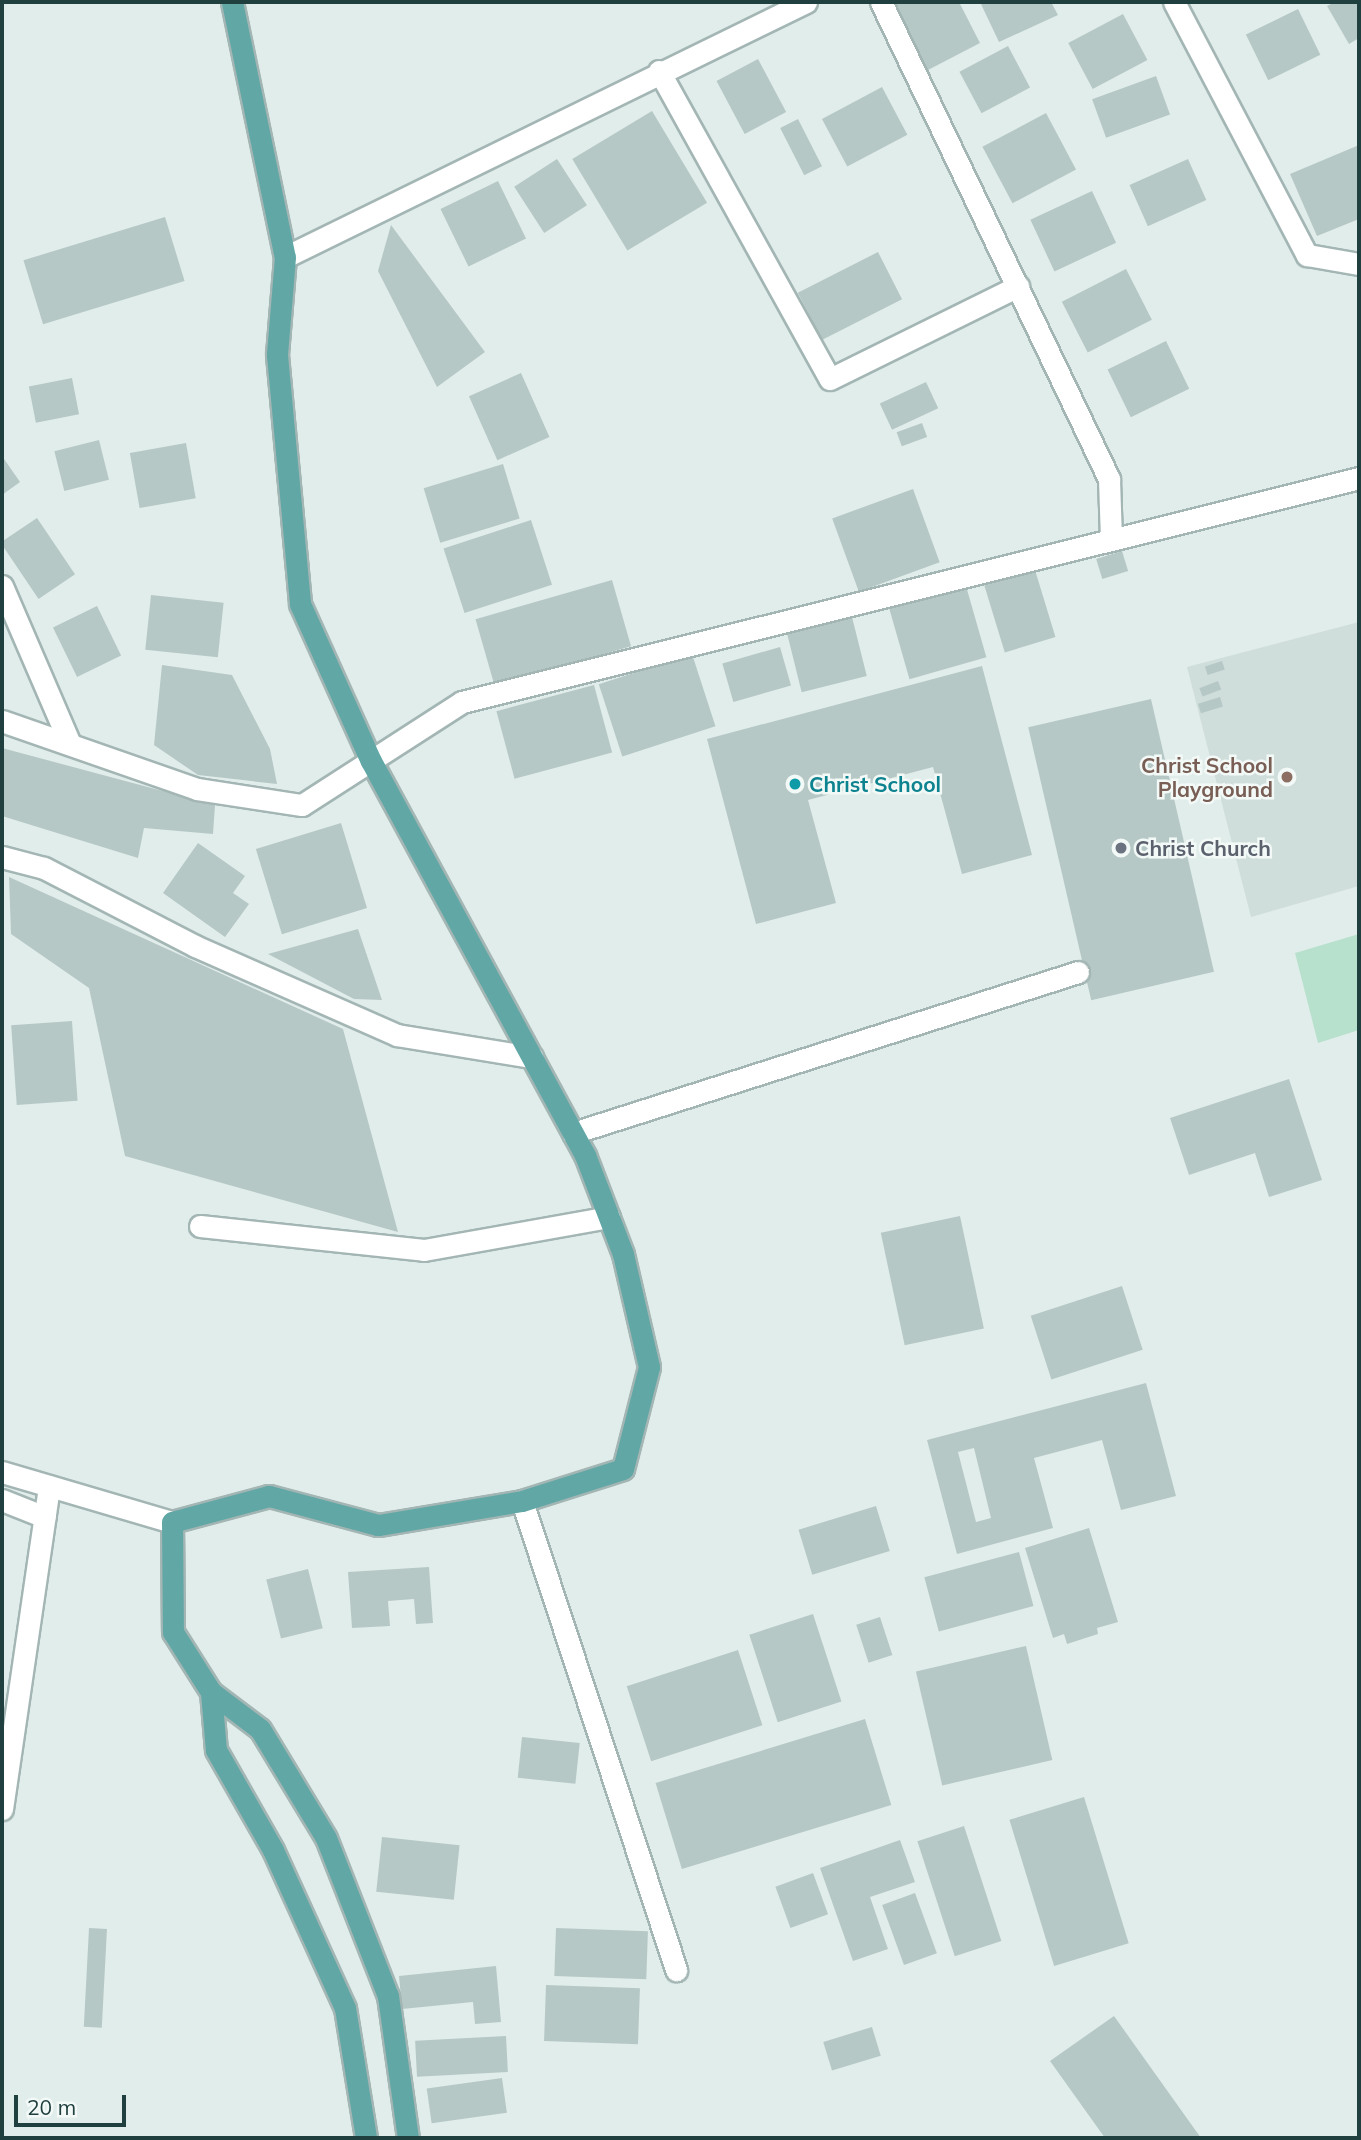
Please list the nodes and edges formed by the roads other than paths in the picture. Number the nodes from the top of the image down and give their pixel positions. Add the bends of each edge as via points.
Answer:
1 (232, 2) edge
2 (806, 2) edge
3 (881, 2) edge
4 (1174, 2) edge
5 (659, 71) junction
6 (285, 257) junction
7 (1359, 264) edge
8 (1018, 286) junction
9 (1359, 478) edge
10 (1111, 540) junction
11 (2, 586) edge
12 (2, 721) edge
13 (70, 744) junction
14 (371, 761) junction
15 (2, 857) edge
16 (1079, 972) dead end
17 (532, 1057) junction
18 (573, 1133) junction
19 (609, 1217) junction
20 (200, 1226) dead end
21 (2, 1472) edge
22 (49, 1486) junction
23 (2, 1500) edge
24 (522, 1501) junction
25 (45, 1517) junction
26 (172, 1522) junction
27 (211, 1692) junction
28 (2, 1804) edge
29 (676, 1970) dead end
30 (366, 2138) edge
31 (408, 2138) edge

1 - 6 main road
2 - 5 street
3 - 8 street
4 - 7 street via 1307,255
5 - 6 street
5 - 8 street via 831,379
6 - 14 main road via 277,355 300,604
8 - 10 street via 1109,479
9 - 10 street
10 - 14 street via 462,702
11 - 13 street
12 - 13 street
13 - 14 street via 197,789 302,805
14 - 17 main road
15 - 17 street via 44,868 195,946 397,1035
16 - 18 street
17 - 18 main road
18 - 19 main road
19 - 20 street via 424,1250
19 - 24 main road via 623,1254 649,1367 623,1469
21 - 22 street
22 - 25 street
22 - 26 street
23 - 25 street
24 - 26 main road via 378,1525 270,1496
24 - 29 street
25 - 28 street
26 - 27 main road via 173,1632
27 - 30 main road via 216,1750 273,1850 345,2008
27 - 31 main road via 260,1729 326,1838 388,1996

